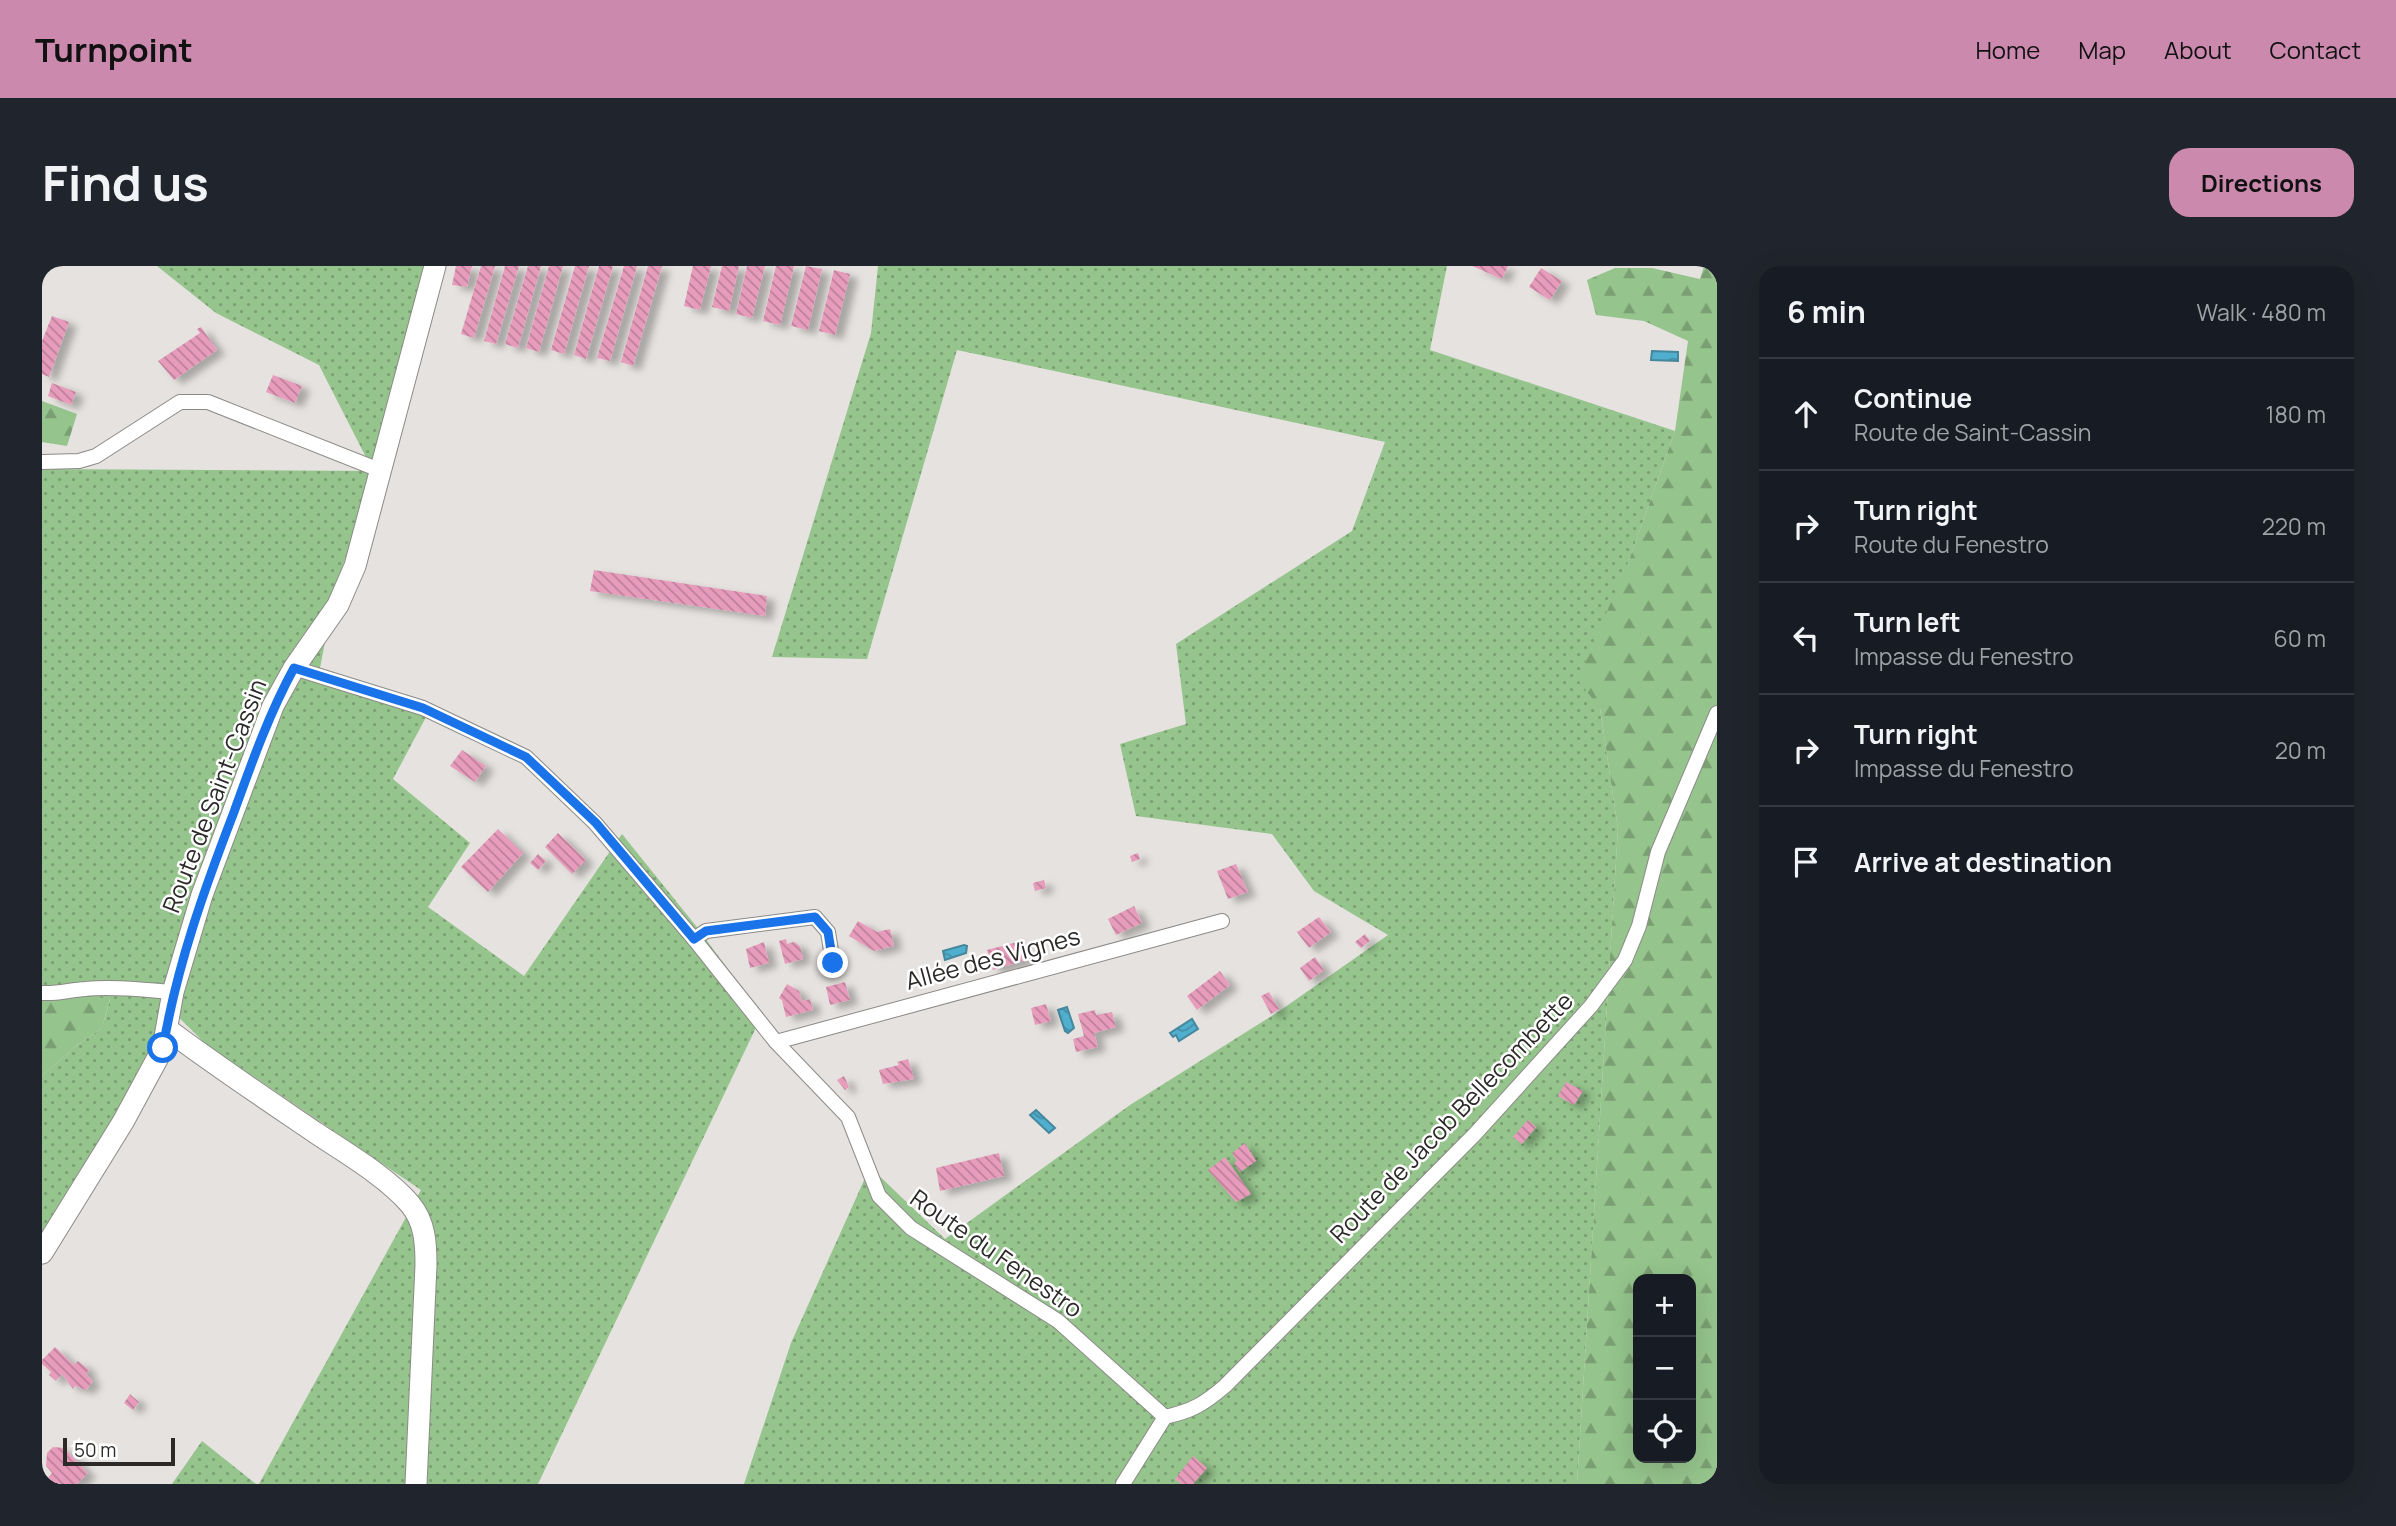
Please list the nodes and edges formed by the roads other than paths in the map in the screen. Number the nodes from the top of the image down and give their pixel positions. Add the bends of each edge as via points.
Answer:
1 (435, 266) edge
2 (42, 463) edge
3 (382, 471) junction
4 (294, 668) junction
5 (1717, 713) edge
6 (1223, 921) dead end
7 (694, 939) junction
8 (833, 963) dead end
9 (173, 992) junction
10 (42, 993) edge
11 (167, 1029) junction
12 (775, 1042) junction
13 (42, 1253) edge
14 (1166, 1417) junction
15 (416, 1484) edge
16 (1122, 1484) edge

1 - 3 street, Route de Saint-Cassin
2 - 3 street via 96,456 180,402 208,402
3 - 4 street, Route de Saint-Cassin via 347,587
4 - 7 street, Route du Fenestro via 423,708 526,757 596,823
4 - 9 street, Route de Saint-Cassin via 273,706 202,895
5 - 14 street, Route de Jacob Bellecombette via 1658,852 1625,960 1591,1006 1475,1134 1225,1386 1203,1404
6 - 12 street, Allée des Vignes
7 - 8 street via 706,931 815,917 828,932
7 - 12 street, Route du Fenestro
9 - 10 street via 116,988
9 - 11 street, Route de Saint-Cassin
11 - 13 street, Route de Saint-Cassin via 163,1048 128,1112
11 - 15 street via 388,1184 420,1220 426,1265
12 - 14 street, Route du Fenestro via 848,1117 879,1196 911,1228 1058,1321
14 - 16 street

